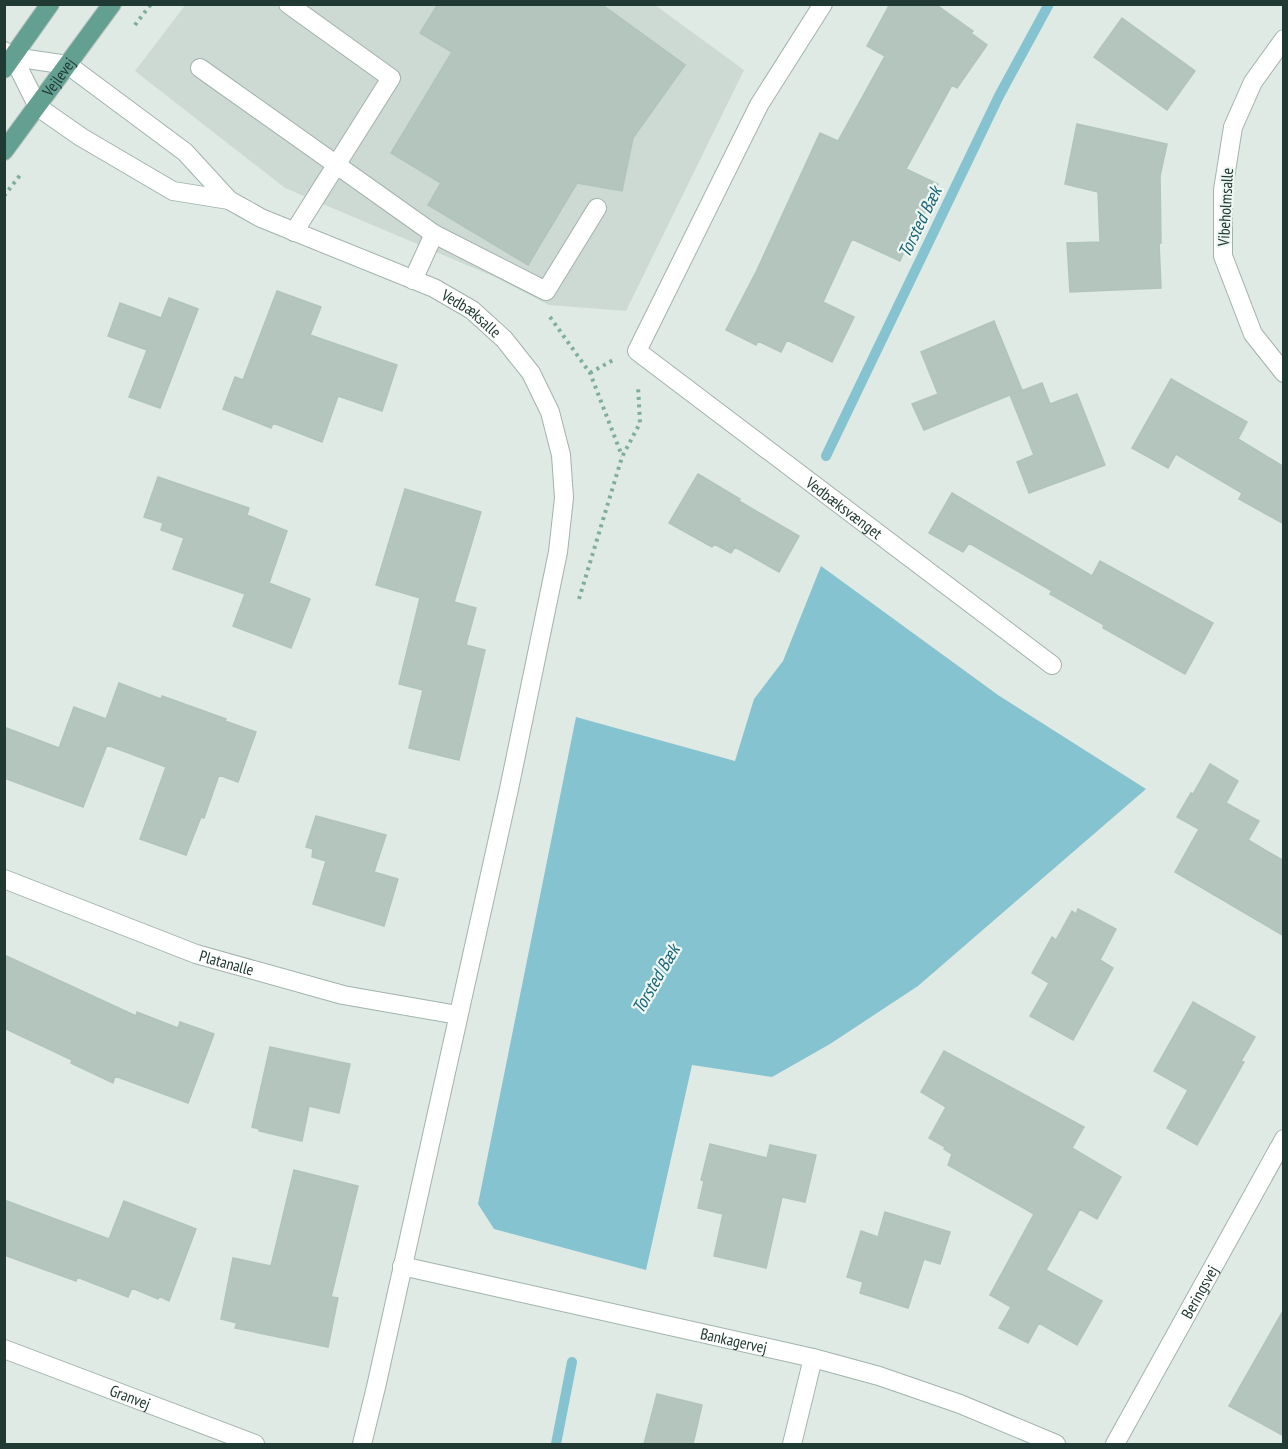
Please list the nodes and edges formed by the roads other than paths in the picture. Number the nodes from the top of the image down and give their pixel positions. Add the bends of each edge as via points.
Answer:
1 (50, 4) edge
2 (112, 4) edge
3 (288, 4) edge
4 (823, 4) edge
5 (1284, 39) edge
6 (7, 59) edge
7 (68, 65) junction
8 (200, 68) dead end
9 (38, 107) junction
10 (4, 151) edge
11 (336, 165) junction
12 (229, 200) junction
13 (597, 208) dead end
14 (294, 232) junction
15 (434, 234) junction
16 (413, 280) junction
17 (1284, 373) edge
18 (1052, 664) dead end
19 (4, 879) edge
20 (458, 1015) junction
21 (1284, 1139) edge
22 (402, 1266) junction
23 (4, 1349) edge
24 (813, 1358) junction
25 (255, 1444) edge
26 (362, 1444) edge
27 (792, 1444) edge
28 (1056, 1444) edge
29 (1115, 1444) edge

1 - 6 main road
2 - 7 main road, Vejlevej
3 - 11 street via 391,78
4 - 18 street, Vedbæksvænget via 759,105 637,351
5 - 17 street, Vibeholmsalle via 1253,82 1233,127 1223,190 1223,256 1253,334
6 - 7 street, Vedbæksalle
6 - 9 street, Vedbæksalle
7 - 9 main road, Vejlevej
7 - 12 street, Vedbæksalle via 185,152
8 - 11 street
9 - 10 main road, Vejlevej
9 - 12 street, Vedbæksalle via 173,191
11 - 14 street
11 - 15 street
12 - 14 street, Vedbæksalle
13 - 15 street via 546,291
14 - 16 street, Vedbæksalle
15 - 16 street
16 - 20 street, Vedbæksalle via 472,310 504,339 531,373 550,412 561,454 564,498 558,552
19 - 20 street, Platanalle via 196,954 343,995
20 - 22 street, Vedbæksalle
21 - 29 street, Beringsvej
22 - 24 street, Bankagervej
22 - 26 street, Vedbæksalle
23 - 25 street, Granvej
24 - 27 street
24 - 28 street, Bankagervej via 960,1404

